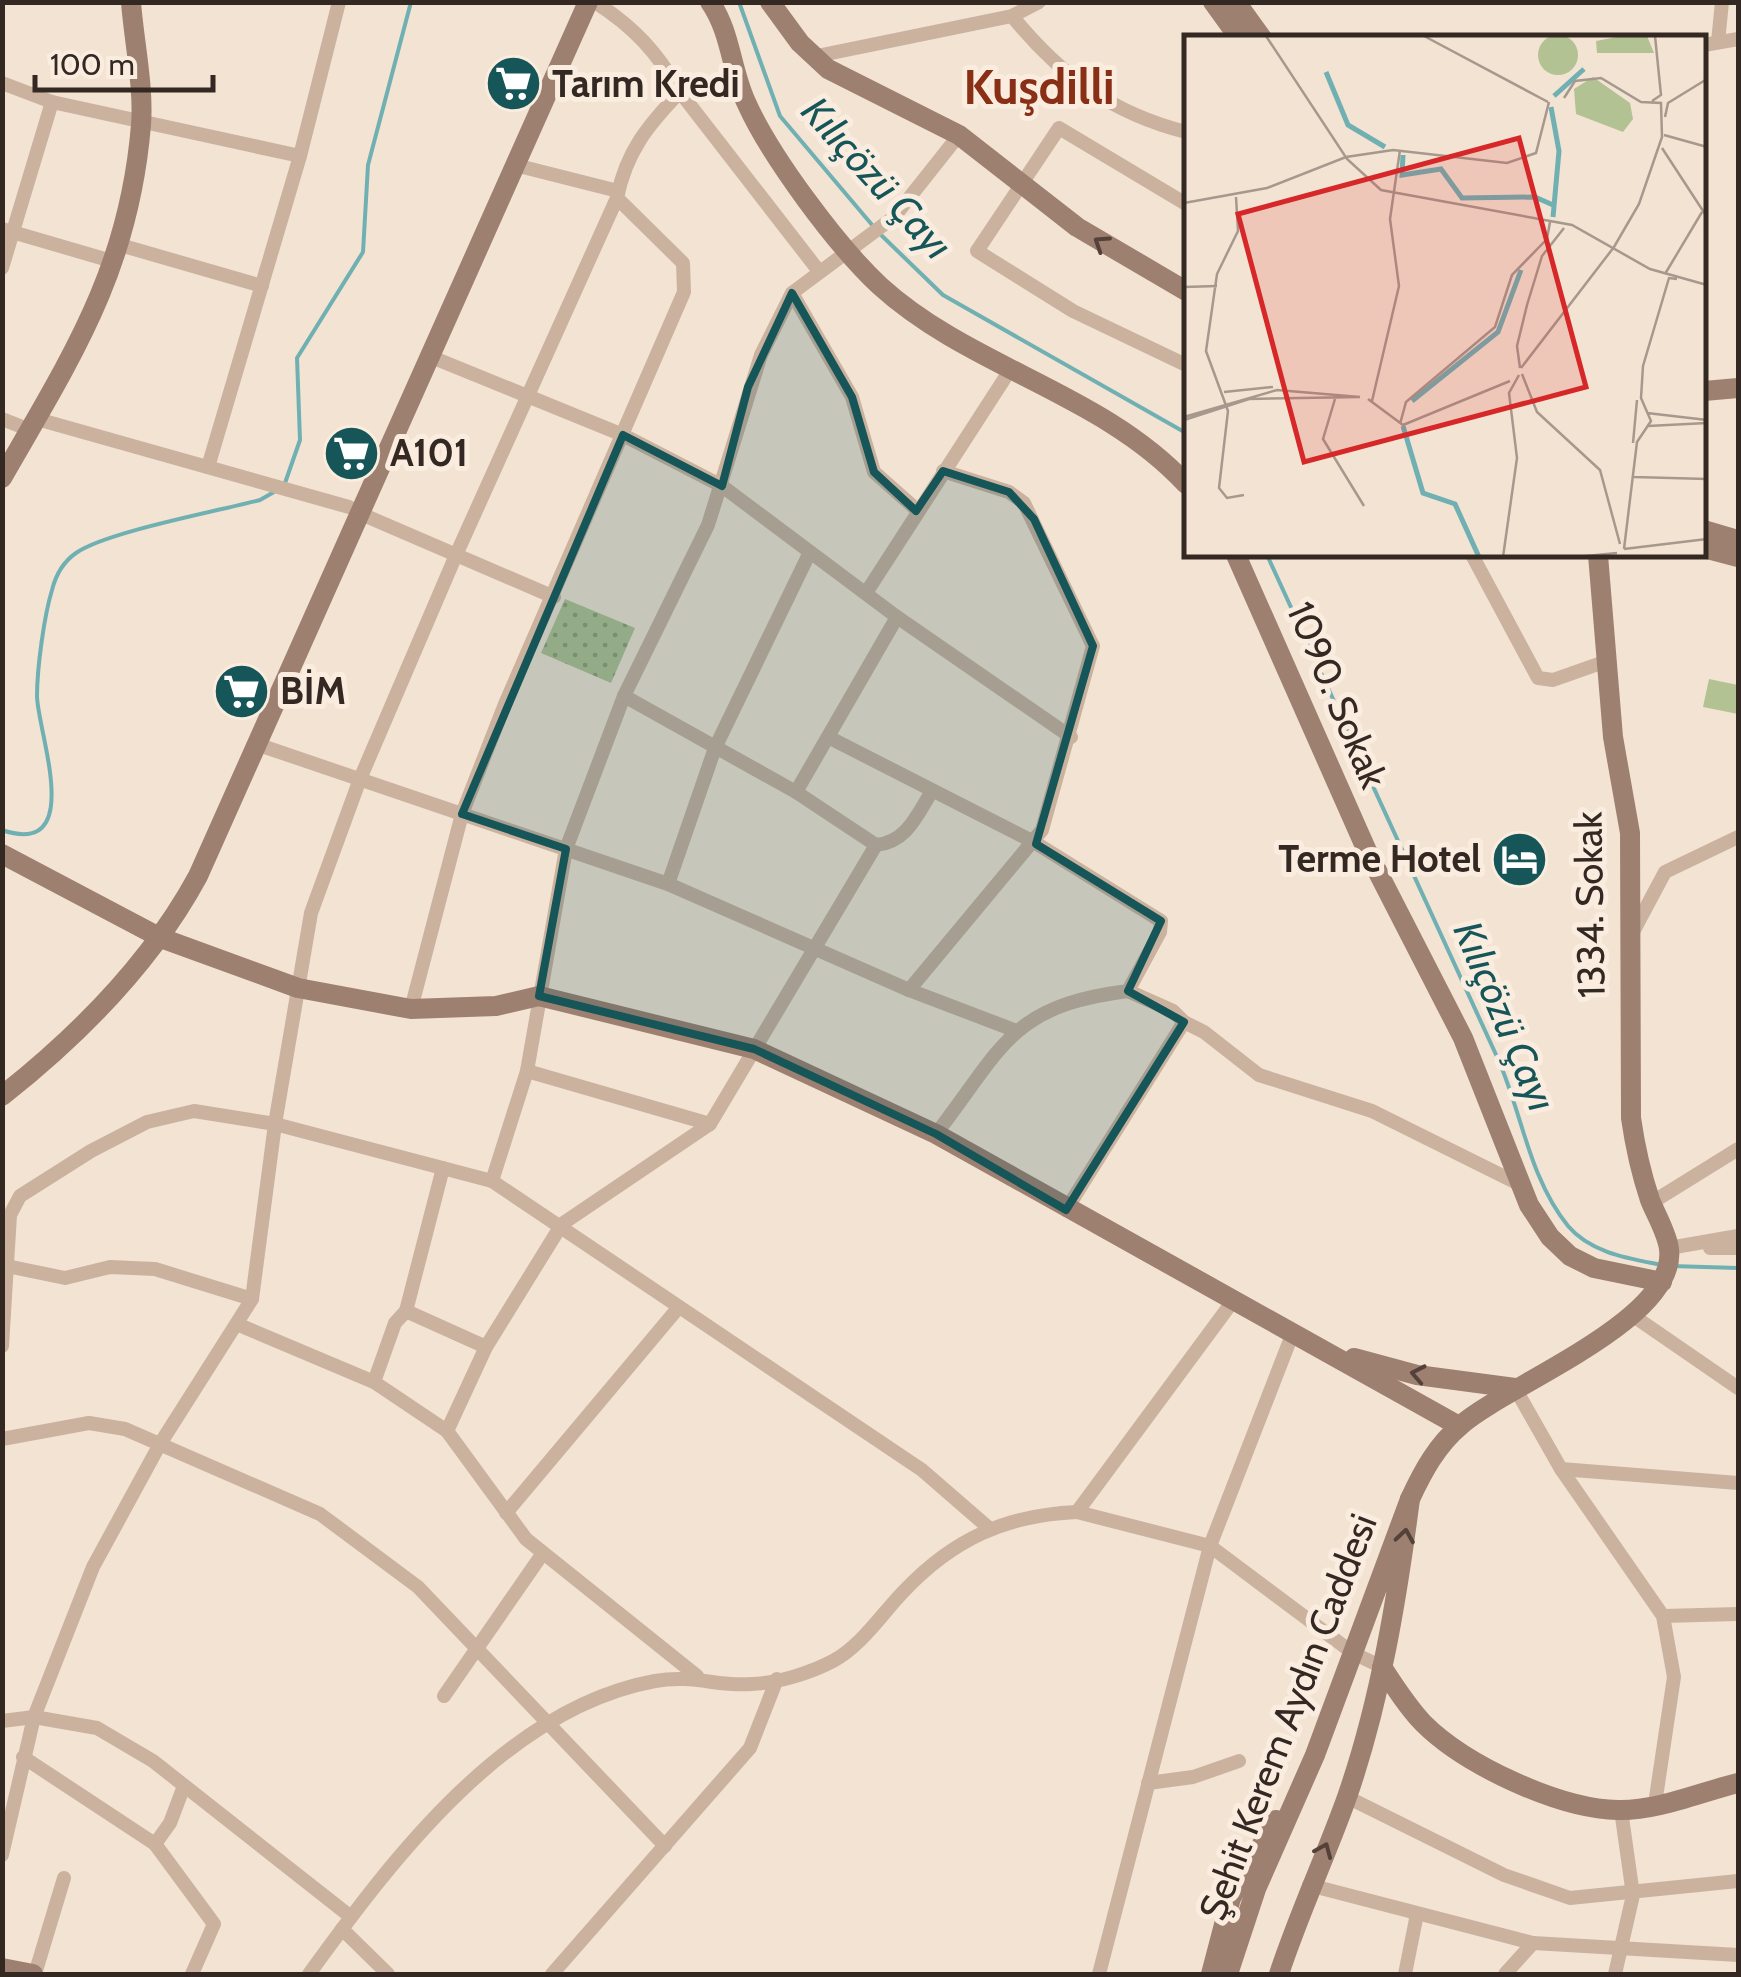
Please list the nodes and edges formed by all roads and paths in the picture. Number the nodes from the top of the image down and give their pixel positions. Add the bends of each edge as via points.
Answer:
1 (131, 2) edge
2 (339, 2) edge
3 (574, 2) edge
4 (591, 2) edge
5 (710, 2) edge
6 (770, 2) edge
7 (1039, 2) edge
8 (1213, 2) edge
9 (1236, 2) edge
10 (1722, 2) edge
11 (1012, 16) junction
12 (1237, 35) edge
13 (1260, 35) edge
14 (1738, 39) edge
15 (1711, 43) edge
16 (812, 57) junction
17 (2, 84) edge
18 (680, 92) junction
19 (52, 102) junction
20 (141, 121) junction
21 (1184, 131) edge
22 (959, 135) junction
23 (300, 156) junction
24 (515, 165) junction
25 (1020, 182) junction
26 (617, 195) junction
27 (1184, 203) edge
28 (9, 231) edge
29 (848, 249) junction
30 (117, 253) junction
31 (2, 268) edge
32 (818, 270) junction
33 (262, 286) junction
34 (1184, 290) edge
35 (792, 293) junction
36 (430, 356) junction
37 (1184, 364) edge
38 (1012, 367) junction
39 (1738, 388) edge
40 (1706, 391) edge
41 (530, 396) junction
42 (2, 419) edge
43 (34, 424) junction
44 (623, 435) junction
45 (208, 467) junction
46 (943, 471) junction
47 (2, 478) edge
48 (1184, 482) edge
49 (722, 486) junction
50 (354, 510) junction
51 (917, 510) junction
52 (1706, 531) edge
53 (1738, 540) edge
54 (1706, 549) edge
55 (810, 552) junction
56 (456, 554) junction
57 (1738, 557) edge
58 (1237, 558) edge
59 (1474, 558) edge
60 (1598, 558) edge
61 (866, 592) junction
62 (554, 597) junction
63 (897, 616) junction
64 (1604, 662) junction
65 (624, 696) junction
66 (1072, 737) junction
67 (830, 738) junction
68 (259, 745) junction
69 (715, 748) junction
70 (360, 778) junction
71 (932, 791) junction
72 (796, 792) junction
73 (462, 814) junction
74 (1738, 837) edge
75 (1034, 842) junction
76 (876, 845) junction
77 (566, 849) junction
78 (3, 855) edge
79 (668, 884) junction
80 (156, 934) junction
81 (1629, 941) junction
82 (813, 945) junction
83 (298, 988) junction
84 (909, 990) junction
85 (1128, 991) junction
86 (538, 996) junction
87 (411, 1009) junction
88 (1184, 1022) junction
89 (1014, 1030) junction
90 (754, 1049) junction
91 (527, 1071) junction
92 (2, 1079) edge
93 (2, 1096) edge
94 (274, 1124) junction
95 (710, 1124) junction
96 (936, 1134) junction
97 (1738, 1149) edge
98 (443, 1168) junction
99 (492, 1181) junction
100 (1520, 1184) junction
101 (1652, 1203) junction
102 (1066, 1210) junction
103 (562, 1224) junction
104 (1738, 1236) edge
105 (1669, 1248) junction
106 (1738, 1248) edge
107 (5, 1266) edge
108 (1662, 1282) junction
109 (252, 1299) junction
110 (1232, 1301) junction
111 (679, 1306) junction
112 (406, 1311) junction
113 (1632, 1315) junction
114 (239, 1325) junction
115 (1292, 1335) junction
116 (2, 1346) edge
117 (486, 1347) junction
118 (1323, 1350) junction
119 (374, 1382) junction
120 (1514, 1388) junction
121 (1738, 1388) edge
122 (1459, 1426) junction
123 (447, 1430) junction
124 (2, 1439) edge
125 (160, 1444) junction
126 (1561, 1468) junction
127 (1738, 1483) edge
128 (1410, 1499) junction
129 (1077, 1512) junction
130 (506, 1513) junction
131 (990, 1529) junction
132 (1210, 1546) junction
133 (544, 1553) junction
134 (1738, 1614) edge
135 (1663, 1616) junction
136 (477, 1652) junction
137 (1353, 1653) junction
138 (1382, 1667) junction
139 (697, 1676) junction
140 (778, 1679) junction
141 (444, 1696) dead end
142 (34, 1717) junction
143 (548, 1720) junction
144 (2, 1722) edge
145 (23, 1758) junction
146 (1238, 1761) dead end
147 (1308, 1773) junction
148 (1738, 1782) edge
149 (1148, 1783) junction
150 (184, 1786) junction
151 (1346, 1797) junction
152 (1655, 1804) junction
153 (1621, 1810) junction
154 (155, 1844) junction
155 (665, 1846) junction
156 (2, 1855) edge
157 (64, 1878) dead end
158 (1738, 1881) edge
159 (1309, 1885) junction
160 (1633, 1894) junction
161 (1418, 1914) junction
162 (347, 1923) junction
163 (1533, 1943) junction
164 (1619, 1950) junction
165 (1738, 1956) edge
166 (2, 1968) edge
167 (34, 1974) edge
168 (192, 1974) edge
169 (310, 1974) edge
170 (388, 1974) edge
171 (552, 1974) edge
172 (1099, 1974) edge
173 (1210, 1974) edge
174 (1228, 1974) edge
175 (1279, 1974) edge
176 (1404, 1974) edge
177 (1505, 1974) edge
178 (1615, 1974) edge

1 - 20 street
2 - 23 street
3 - 50 street
4 - 18 street via 645,40
4 - 24 street
5 - 29 street via 759,128
6 - 16 street
7 - 11 street
8 - 12 street
9 - 13 street
10 - 15 street
11 - 16 street
11 - 21 street via 1050,62 1098,97
14 - 15 street
16 - 22 street
17 - 19 street
18 - 26 street via 638,138
18 - 32 street
19 - 20 street
19 - 28 street
20 - 23 street
20 - 30 street
22 - 25 street
22 - 29 street via 894,217
23 - 33 street
24 - 26 street
24 - 36 street
25 - 27 street via 1059,128
34 -> 25 street via 1104,245
25 - 37 street via 977,252 1073,312
26 - 41 street
26 - 44 street via 683,263 687,280
28 - 30 street
28 - 31 street
29 - 32 street
29 - 38 street via 898,300
30 - 33 street
30 - 43 street via 92,318
32 - 35 street
33 - 45 street
35 - 49 street via 748,387
35 - 51 street via 852,397 874,472
36 - 41 street
36 - 50 street
38 - 46 street
38 - 48 street via 1128,436
39 - 40 street
41 - 44 street
41 - 56 street
42 - 43 street
43 - 45 street
43 - 47 street
44 - 49 street
44 - 62 street
45 - 50 street
46 - 51 street
46 - 66 street via 1024,503 1058,569 1094,646
49 - 55 street
49 - 65 street
50 - 56 street
50 - 68 street
50 - 80 street
51 - 61 street
52 - 53 street
54 - 57 street
55 - 61 street
55 - 69 street
56 - 62 street
56 - 70 street
58 - 100 street, 1090. Sokak via 1367,851 1464,1038
59 - 64 street via 1538,678 1553,680
60 - 64 street, 1334. Sokak
61 - 63 street
62 - 73 street
63 - 66 street
63 - 67 street
64 - 81 street, 1334. Sokak via 1630,833
65 - 69 street
65 - 77 street
66 - 75 street
67 - 71 street
67 - 72 street
68 - 70 street
68 - 80 street via 198,876
69 - 72 street
69 - 79 street
70 - 73 street
70 - 83 street via 312,913
71 - 75 street
71 - 76 street via 904,835
72 - 76 street
73 - 77 street
73 - 87 street
74 - 81 street via 1666,872
75 - 84 street
75 - 85 street via 1161,921
76 - 82 street
77 - 79 street
77 - 86 street
78 - 80 street
79 - 82 street
80 - 83 street
80 - 92 street
80 - 93 street via 67,1038
81 - 101 street, 1334. Sokak via 1631,1118
82 - 84 street
82 - 90 street
83 - 87 street
83 - 94 street
84 - 89 street
85 - 88 street
85 - 89 street via 1070,999
86 - 87 street via 496,1006
86 - 90 street
86 - 91 street
88 - 100 street via 1259,1075 1372,1111
88 - 102 street
89 - 96 street
90 - 95 street
90 - 96 street
91 - 95 street
91 - 99 street
94 - 98 street
94 - 107 street via 194,1111 147,1122 91,1151 12,1205
94 - 109 street
95 - 103 street
96 - 102 street
97 - 101 street
98 - 99 street
98 - 112 street
99 - 103 street
100 - 108 street, 1090. Sokak via 1550,1237 1570,1256 1594,1268
101 - 105 street, 1334. Sokak
102 - 110 street
103 - 111 street
103 - 117 street
104 - 105 street
105 - 106 street
105 - 108 street
107 - 109 street via 65,1278 110,1267 155,1269
107 - 116 street
108 - 113 street
109 - 114 street
110 - 115 street
110 - 129 street
111 - 130 street
111 - 131 street via 922,1470
112 - 117 street
112 - 119 street via 395,1323
113 - 120 street via 1556,1368
113 - 121 street
114 - 119 street
114 - 125 street
115 - 118 street
115 - 132 street
117 - 123 street
120 -> 118 street via 1417,1375
118 - 122 street
119 - 123 street
120 - 122 street
120 - 126 street
122 - 128 street via 1425,1467
123 - 130 street
124 - 125 street via 89,1423 125,1428
125 - 136 street via 320,1514 418,1586
125 - 142 street via 94,1567
126 - 127 street
126 - 135 street
128 - 137 street, Şehit Kerem Aydın Caddesi
138 -> 128 street, Şehit Kerem Aydın Caddesi
129 - 131 street via 1028,1514
129 - 132 street
130 - 133 street
131 - 140 street via 931,1566 836,1660
132 - 137 street
132 - 149 street
133 - 136 street
133 - 139 street
134 - 135 street
135 - 152 street via 1674,1677
136 - 141 street
136 - 143 street
137 - 138 street
137 - 147 street, Şehit Kerem Aydın Caddesi
138 - 151 street, Şehit Kerem Aydın Caddesi
138 - 153 street via 1424,1724 1464,1756 1532,1788
139 - 140 street via 752,1684
139 - 143 street via 625,1686
140 - 155 street via 750,1748
142 - 144 street
142 - 145 street
142 - 150 street via 96,1728
143 - 155 street
143 - 162 street via 402,1852
145 - 154 street
145 - 156 street
146 - 149 street
147 - 173 street via 1231,1898
147 - 174 street, Şehit Kerem Aydın Caddesi via 1256,1889
148 - 152 street
149 - 172 street
150 - 154 street
150 - 162 street
159 -> 151 street, Şehit Kerem Aydın Caddesi
151 - 160 street via 1536,1890 1570,1898
152 - 153 street
153 - 160 street
154 - 168 street via 214,1924
155 - 171 street
157 - 167 street
158 - 160 street
159 - 161 street
159 - 175 street, Şehit Kerem Aydın Caddesi
160 - 164 street
161 - 163 street
161 - 176 street
162 - 169 street
162 - 170 street
163 - 164 street
163 - 177 street
164 - 165 street
164 - 178 street
166 - 167 street

